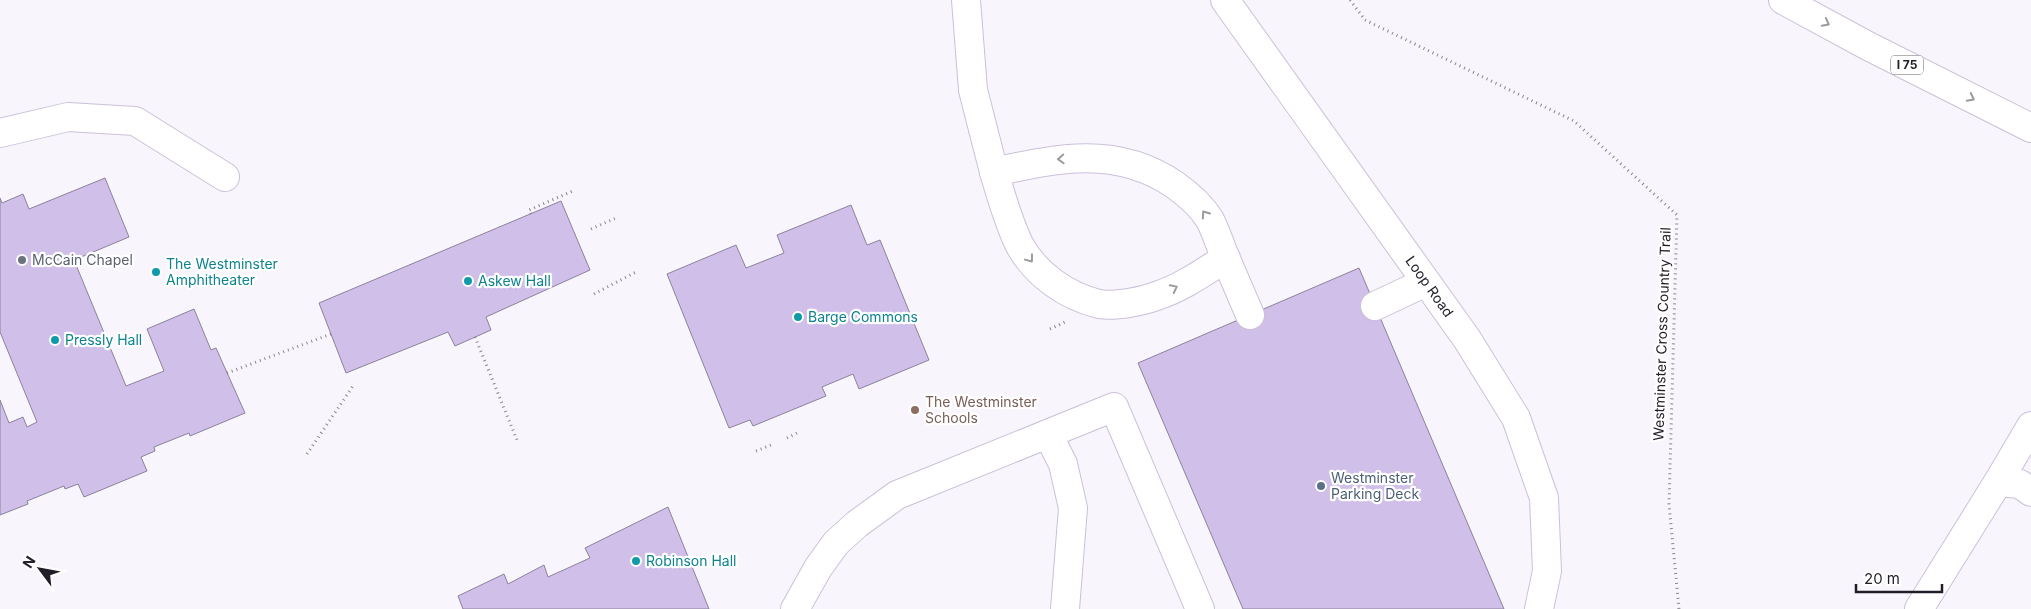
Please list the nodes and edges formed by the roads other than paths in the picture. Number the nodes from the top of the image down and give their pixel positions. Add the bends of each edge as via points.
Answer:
1 (966, 0) edge
2 (1225, 0) edge
3 (1783, 0) edge
4 (2031, 128) edge
5 (0, 133) edge
6 (994, 172) junction
7 (225, 177) dead end
8 (1226, 258) junction
9 (1426, 282) junction
10 (1374, 306) dead end
11 (1250, 315) dead end
12 (2031, 426) edge
13 (1048, 434) junction
14 (1998, 482) junction
15 (2031, 492) edge
16 (795, 609) edge
17 (1065, 609) edge
18 (1200, 609) edge
19 (1539, 609) edge
20 (1918, 609) edge

1 - 6 main road via 973,90
2 - 9 main road, Loop Road
3 -> 4 main road, I 75
5 - 7 main road via 68,117 135,121
8 -> 6 main road via 1210,220 1194,198 1139,167 1087,157 1051,159
6 -> 8 main road via 1020,245 1042,274 1068,293 1100,304 1127,303 1159,295
8 - 11 main road
9 - 10 main road
9 - 19 main road, Loop Road via 1467,339 1516,418 1544,498 1547,571
12 - 14 main road
13 - 16 main road via 897,495 836,543
13 - 17 main road via 1062,464 1073,508
13 - 18 main road via 1114,407
14 - 15 main road via 2020,484
14 - 20 main road

